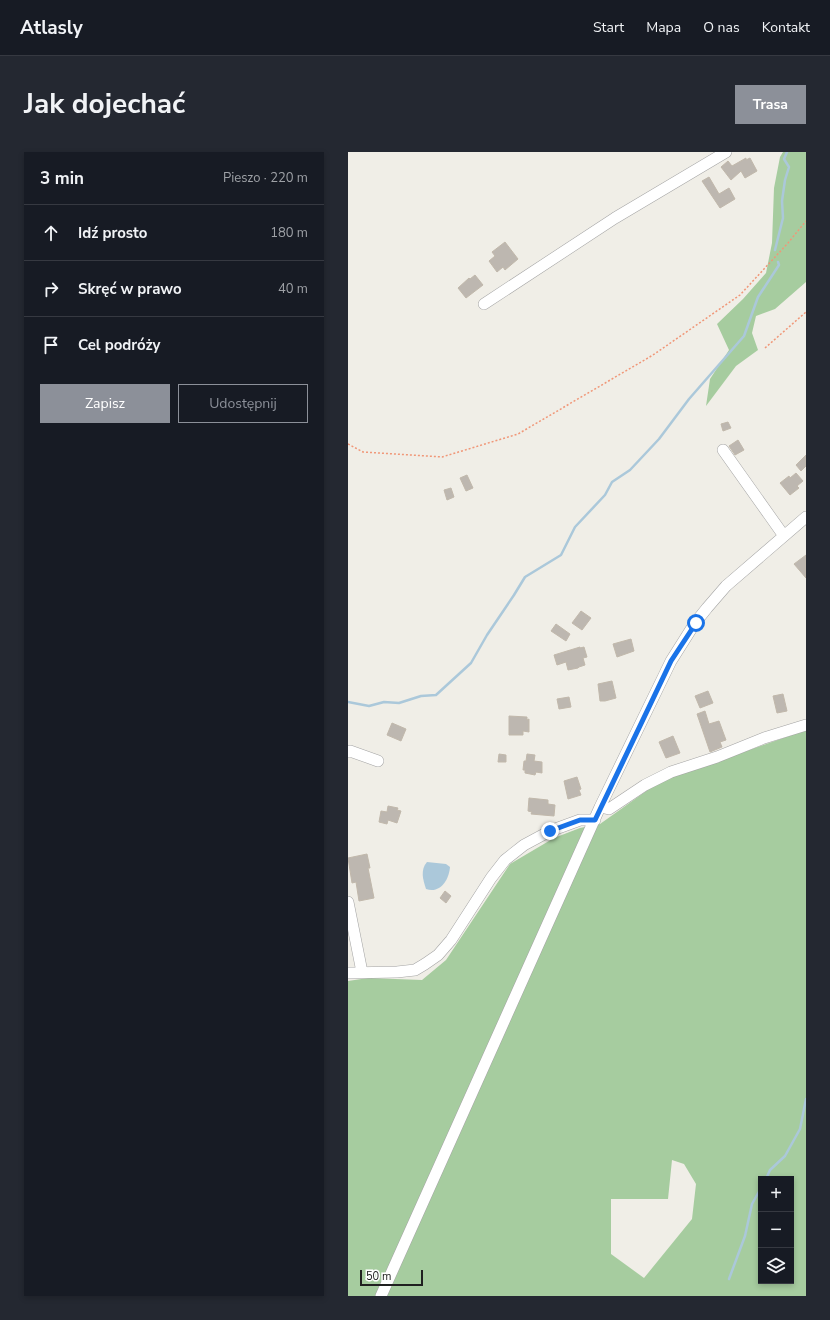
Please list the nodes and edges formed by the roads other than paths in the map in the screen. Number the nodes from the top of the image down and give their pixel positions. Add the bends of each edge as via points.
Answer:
1 (726, 152) edge
2 (484, 304) dead end
3 (723, 450) dead end
4 (806, 517) edge
5 (784, 536) junction
6 (806, 725) edge
7 (348, 752) edge
8 (378, 761) dead end
9 (600, 808) junction
10 (595, 820) junction
11 (348, 902) edge
12 (362, 972) junction
13 (348, 973) edge
14 (381, 1296) edge

1 - 2 street via 615,218
3 - 5 street
4 - 5 street
5 - 9 street via 726,586 696,623 671,661
6 - 9 street via 671,772 645,785 609,809
7 - 8 street
9 - 10 street
10 - 12 street via 580,820 550,831 524,845 506,860 491,878 451,940 438,955 425,964 415,970
10 - 14 street
11 - 12 street
12 - 13 street

